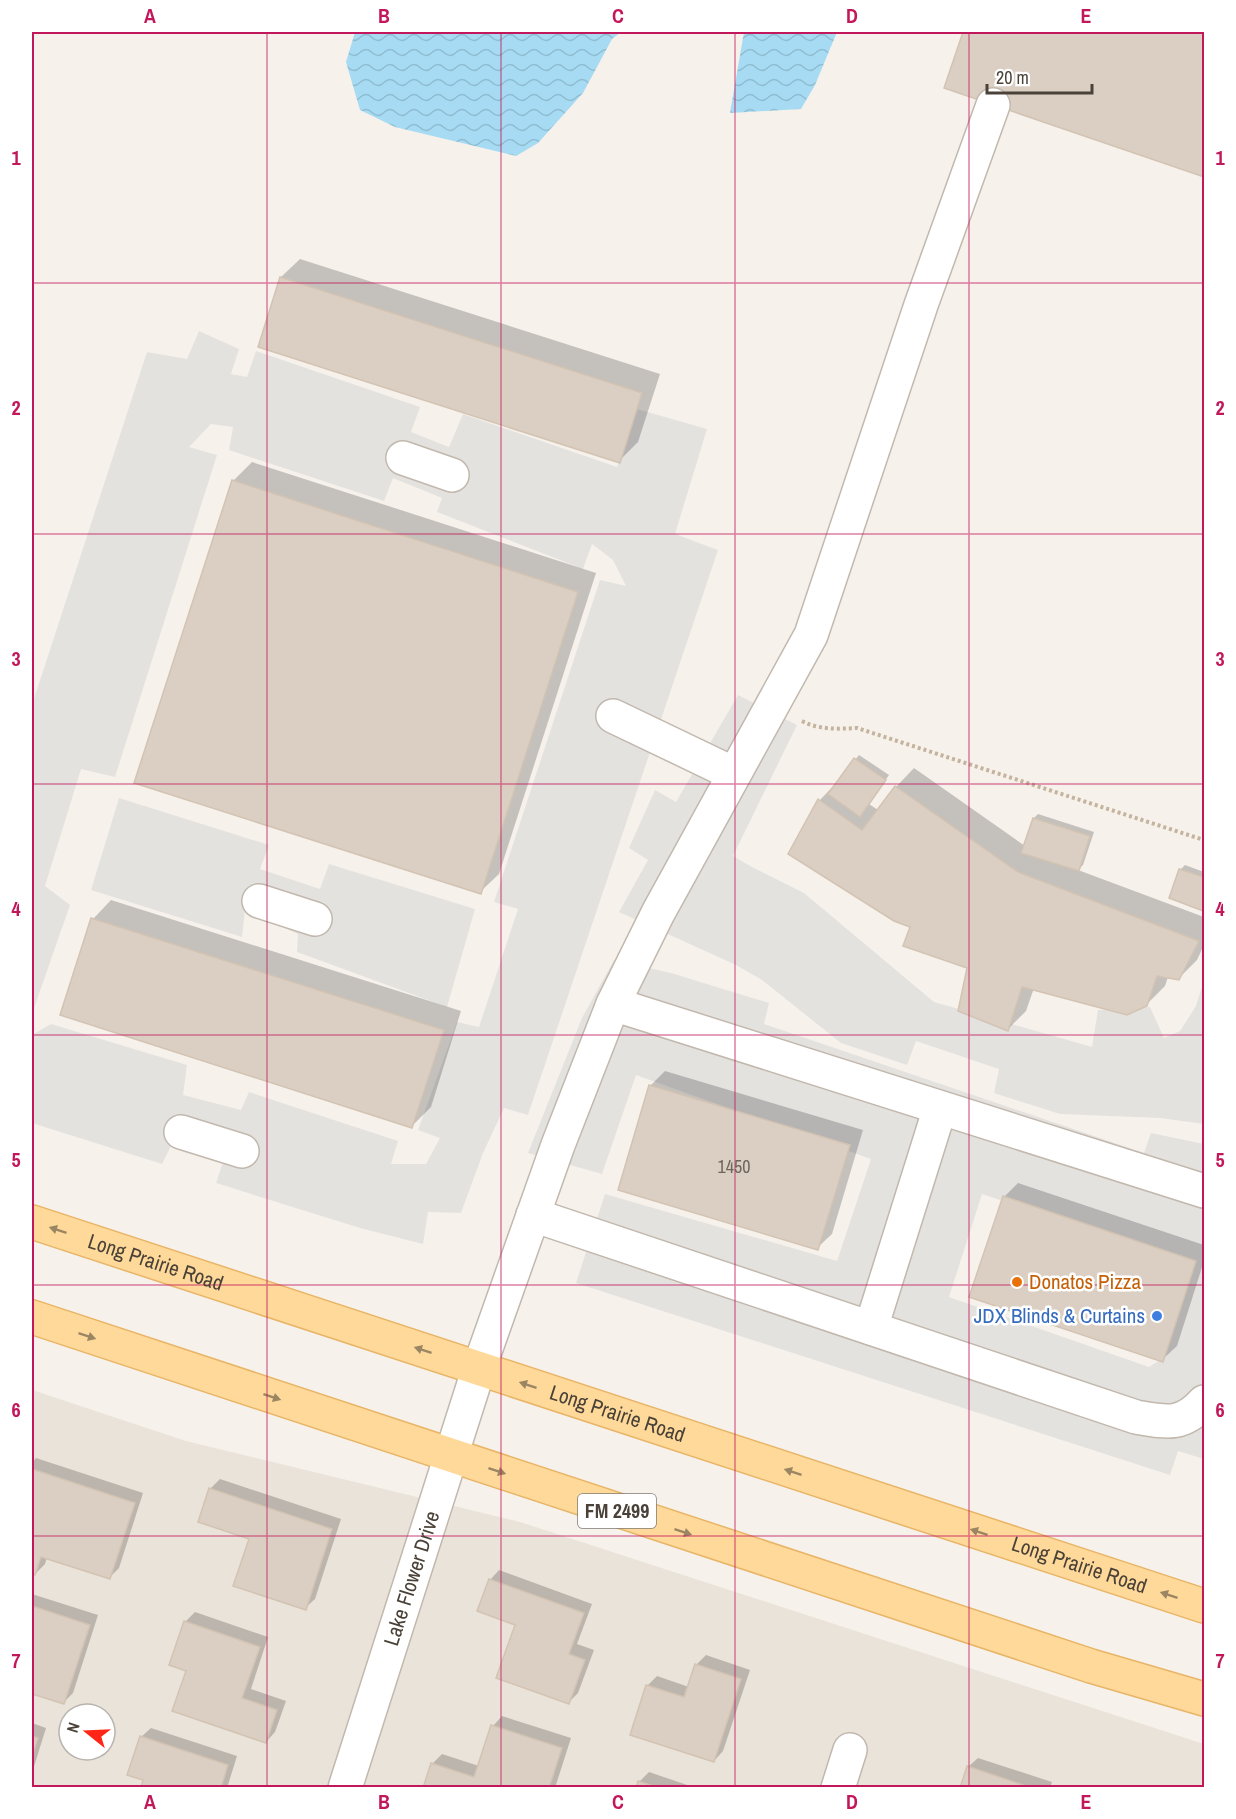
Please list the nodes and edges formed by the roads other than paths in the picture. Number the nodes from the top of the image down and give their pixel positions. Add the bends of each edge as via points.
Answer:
1 (993, 105) dead end
2 (403, 458) dead end
3 (452, 475) dead end
4 (613, 716) dead end
5 (734, 774) junction
6 (259, 901) dead end
7 (315, 919) dead end
8 (613, 1004) junction
9 (940, 1108) junction
10 (181, 1132) dead end
11 (242, 1150) dead end
12 (1204, 1191) edge
13 (533, 1215) junction
14 (32, 1222) edge
15 (32, 1317) edge
16 (871, 1328) junction
17 (479, 1368) junction
18 (1204, 1402) edge
19 (451, 1456) junction
20 (1204, 1606) edge
21 (1204, 1698) edge
22 (850, 1750) dead end
23 (345, 1788) edge
24 (838, 1788) edge

1 - 5 street, Lake Flower Drive via 921,305 811,635
2 - 3 street
4 - 5 street
5 - 8 street, Lake Flower Drive
6 - 7 street
8 - 9 street
8 - 13 street, Lake Flower Drive
9 - 12 street
9 - 16 street
10 - 11 street
13 - 16 street
13 - 17 street, Lake Flower Drive
17 -> 14 main road, Long Prairie Road
15 -> 19 main road, FM 2499
16 - 18 street via 1136,1417 1167,1423 1194,1414
17 - 19 street, Lake Flower Drive
20 -> 17 main road, Long Prairie Road
19 -> 21 main road, FM 2499 via 1079,1662
19 - 23 street, Lake Flower Drive
22 - 24 street

